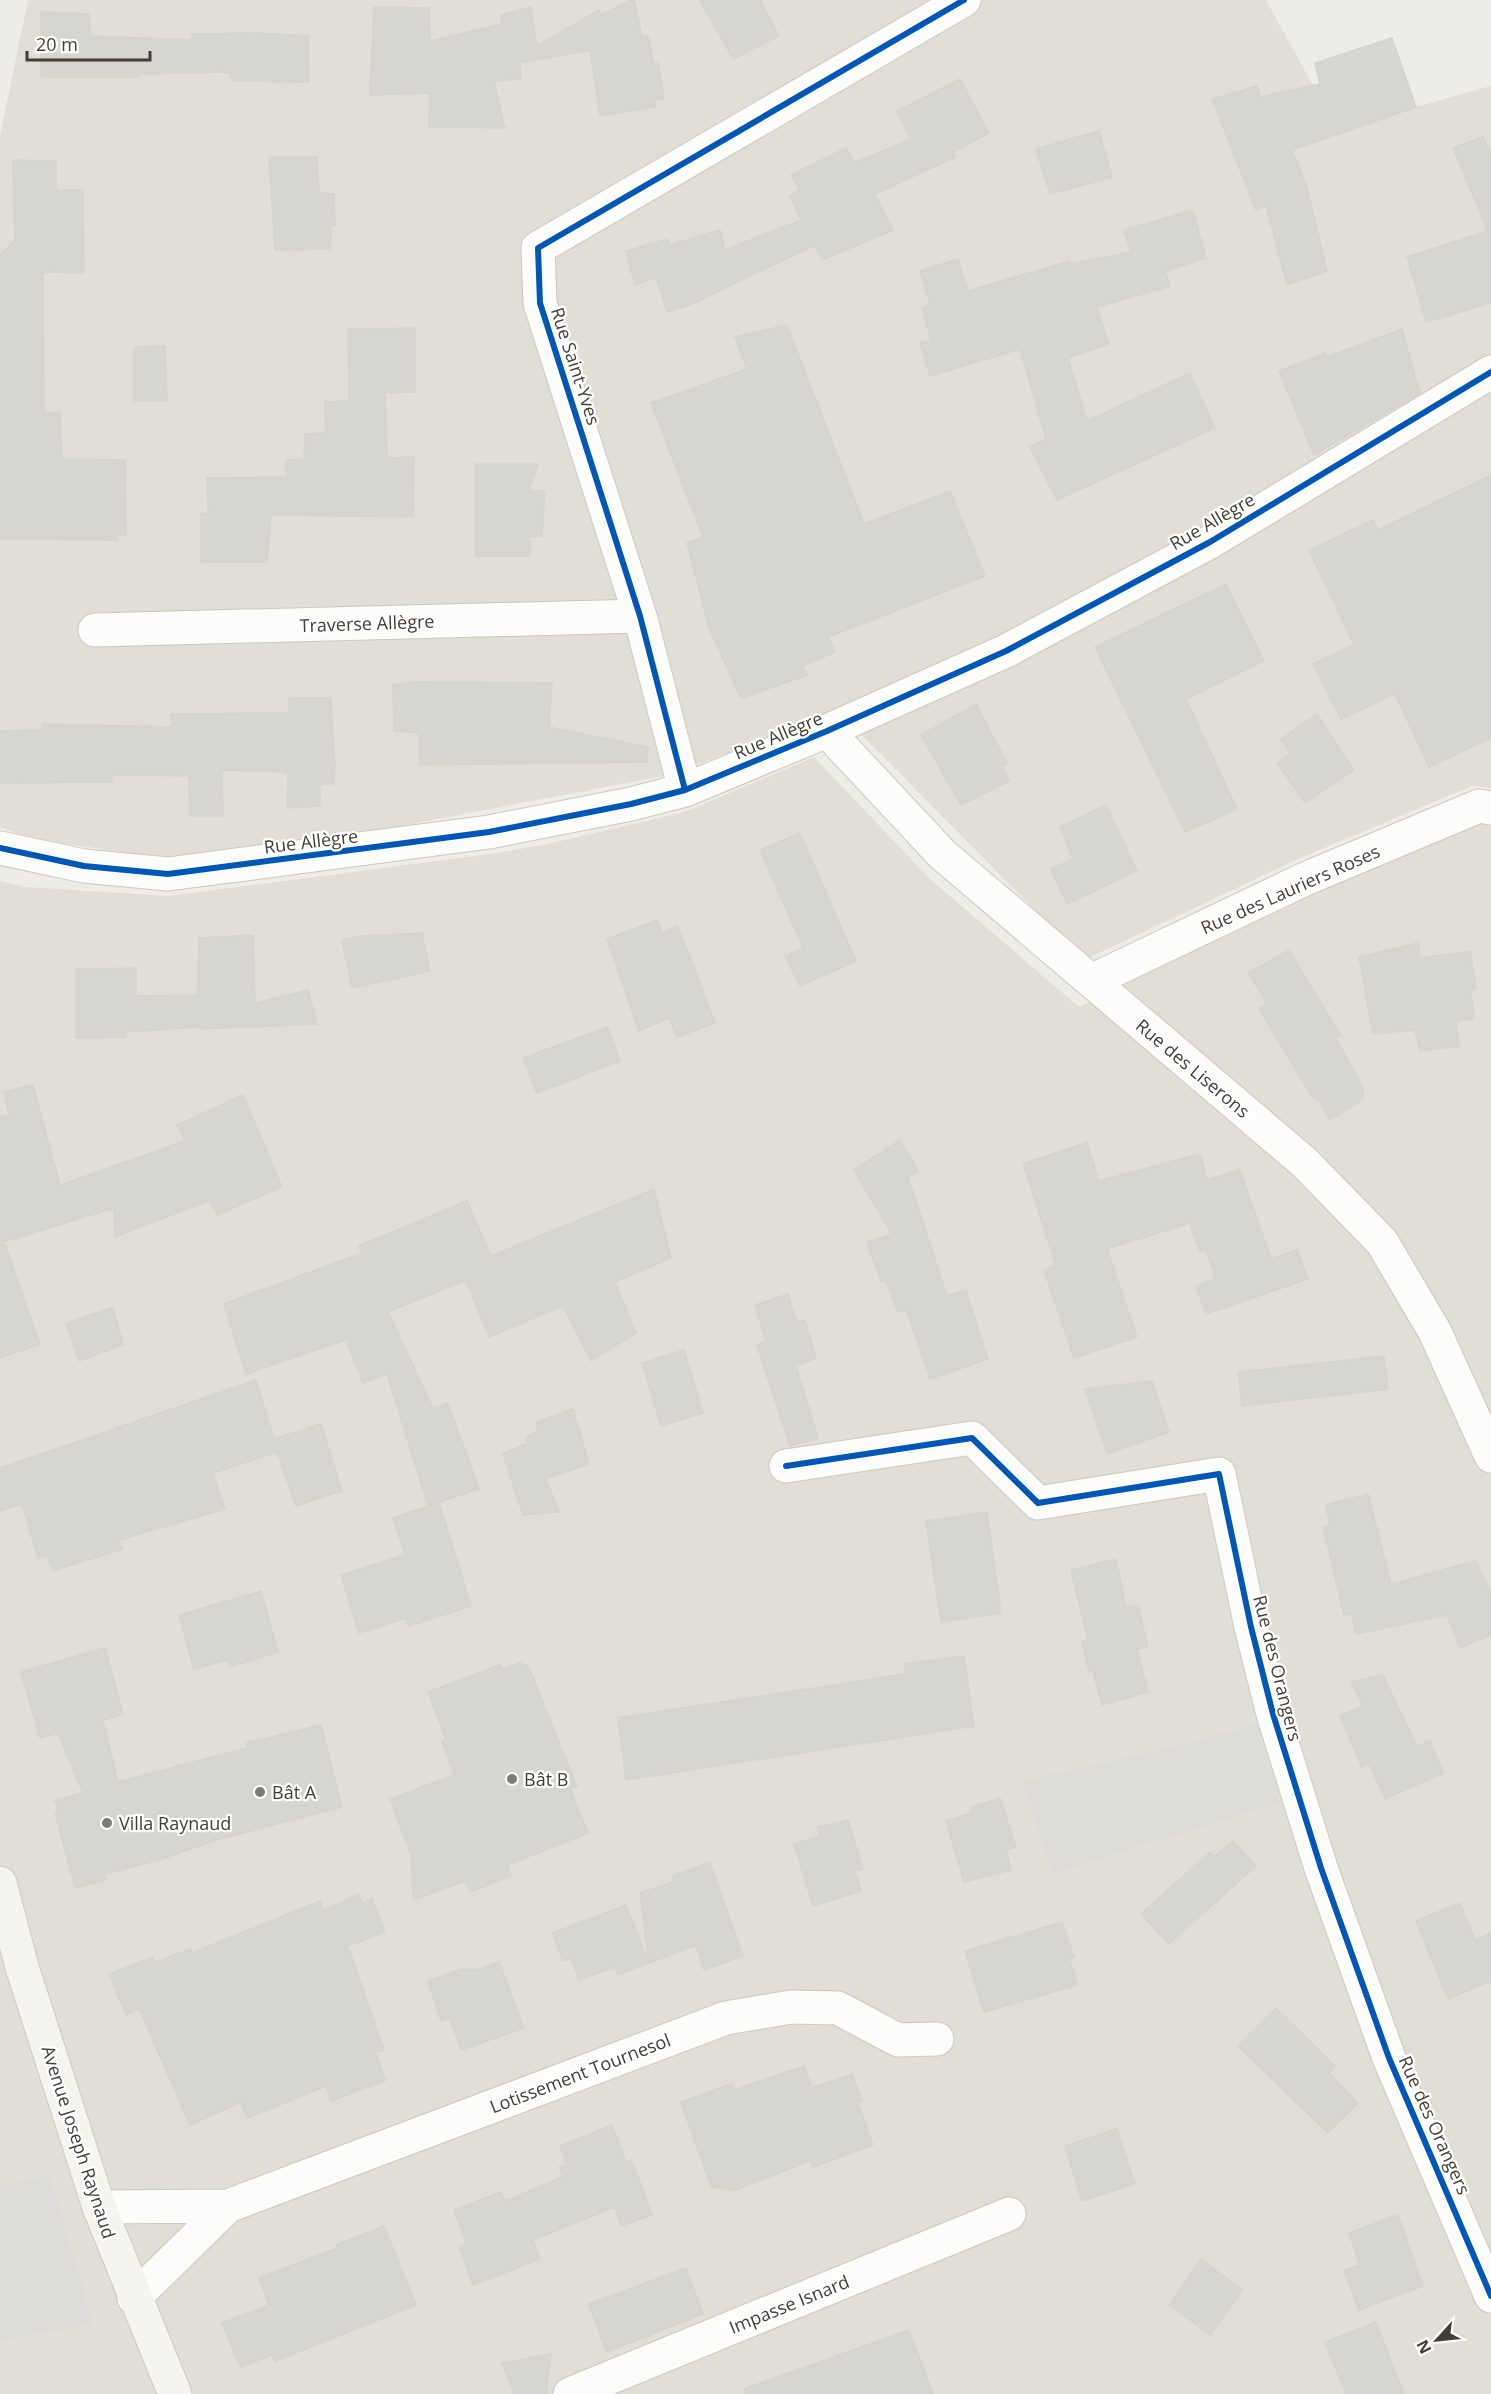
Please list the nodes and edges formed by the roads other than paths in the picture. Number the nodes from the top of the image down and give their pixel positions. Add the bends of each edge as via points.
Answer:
1 (964, 0) edge
2 (1491, 372) edge
3 (640, 616) junction
4 (95, 630) dead end
5 (827, 731) junction
6 (685, 790) junction
7 (1491, 808) edge
8 (0, 848) edge
9 (1091, 981) junction
10 (1491, 1456) edge
11 (786, 1466) dead end
12 (0, 1883) edge
13 (937, 2039) dead end
14 (228, 2206) junction
15 (99, 2207) junction
16 (1008, 2214) dead end
17 (1491, 2296) edge
18 (134, 2298) junction
19 (175, 2394) edge
20 (570, 2394) edge

1 - 3 street, Rue Saint-Yves via 538,248 540,303
2 - 5 street, Rue Allègre via 1200,547 1006,651
3 - 4 street, Traverse Allègre
3 - 6 street, Rue Saint-Yves
5 - 6 street, Rue Allègre
5 - 9 street, Rue des Liserons via 942,854
6 - 8 street, Rue Allègre via 489,832 168,874 84,866
7 - 9 street, Rue des Lauriers Roses via 1479,806 1305,879
9 - 10 street, Rue des Liserons via 1304,1162 1382,1242 1435,1332
11 - 17 street, Rue des Orangers via 972,1437 1038,1503 1219,1474 1273,1714 1321,1868 1389,2058
12 - 15 main road, Avenue Joseph Raynaud via 27,1982
13 - 14 street, Lotissement Tournesol via 898,2040 838,2008 790,2007 726,2018
14 - 15 street, Lotissement Tournesol
14 - 18 street, Lotissement Tournesol
15 - 18 main road, Avenue Joseph Raynaud
16 - 20 street, Impasse Isnard
18 - 19 main road, Avenue Joseph Raynaud

